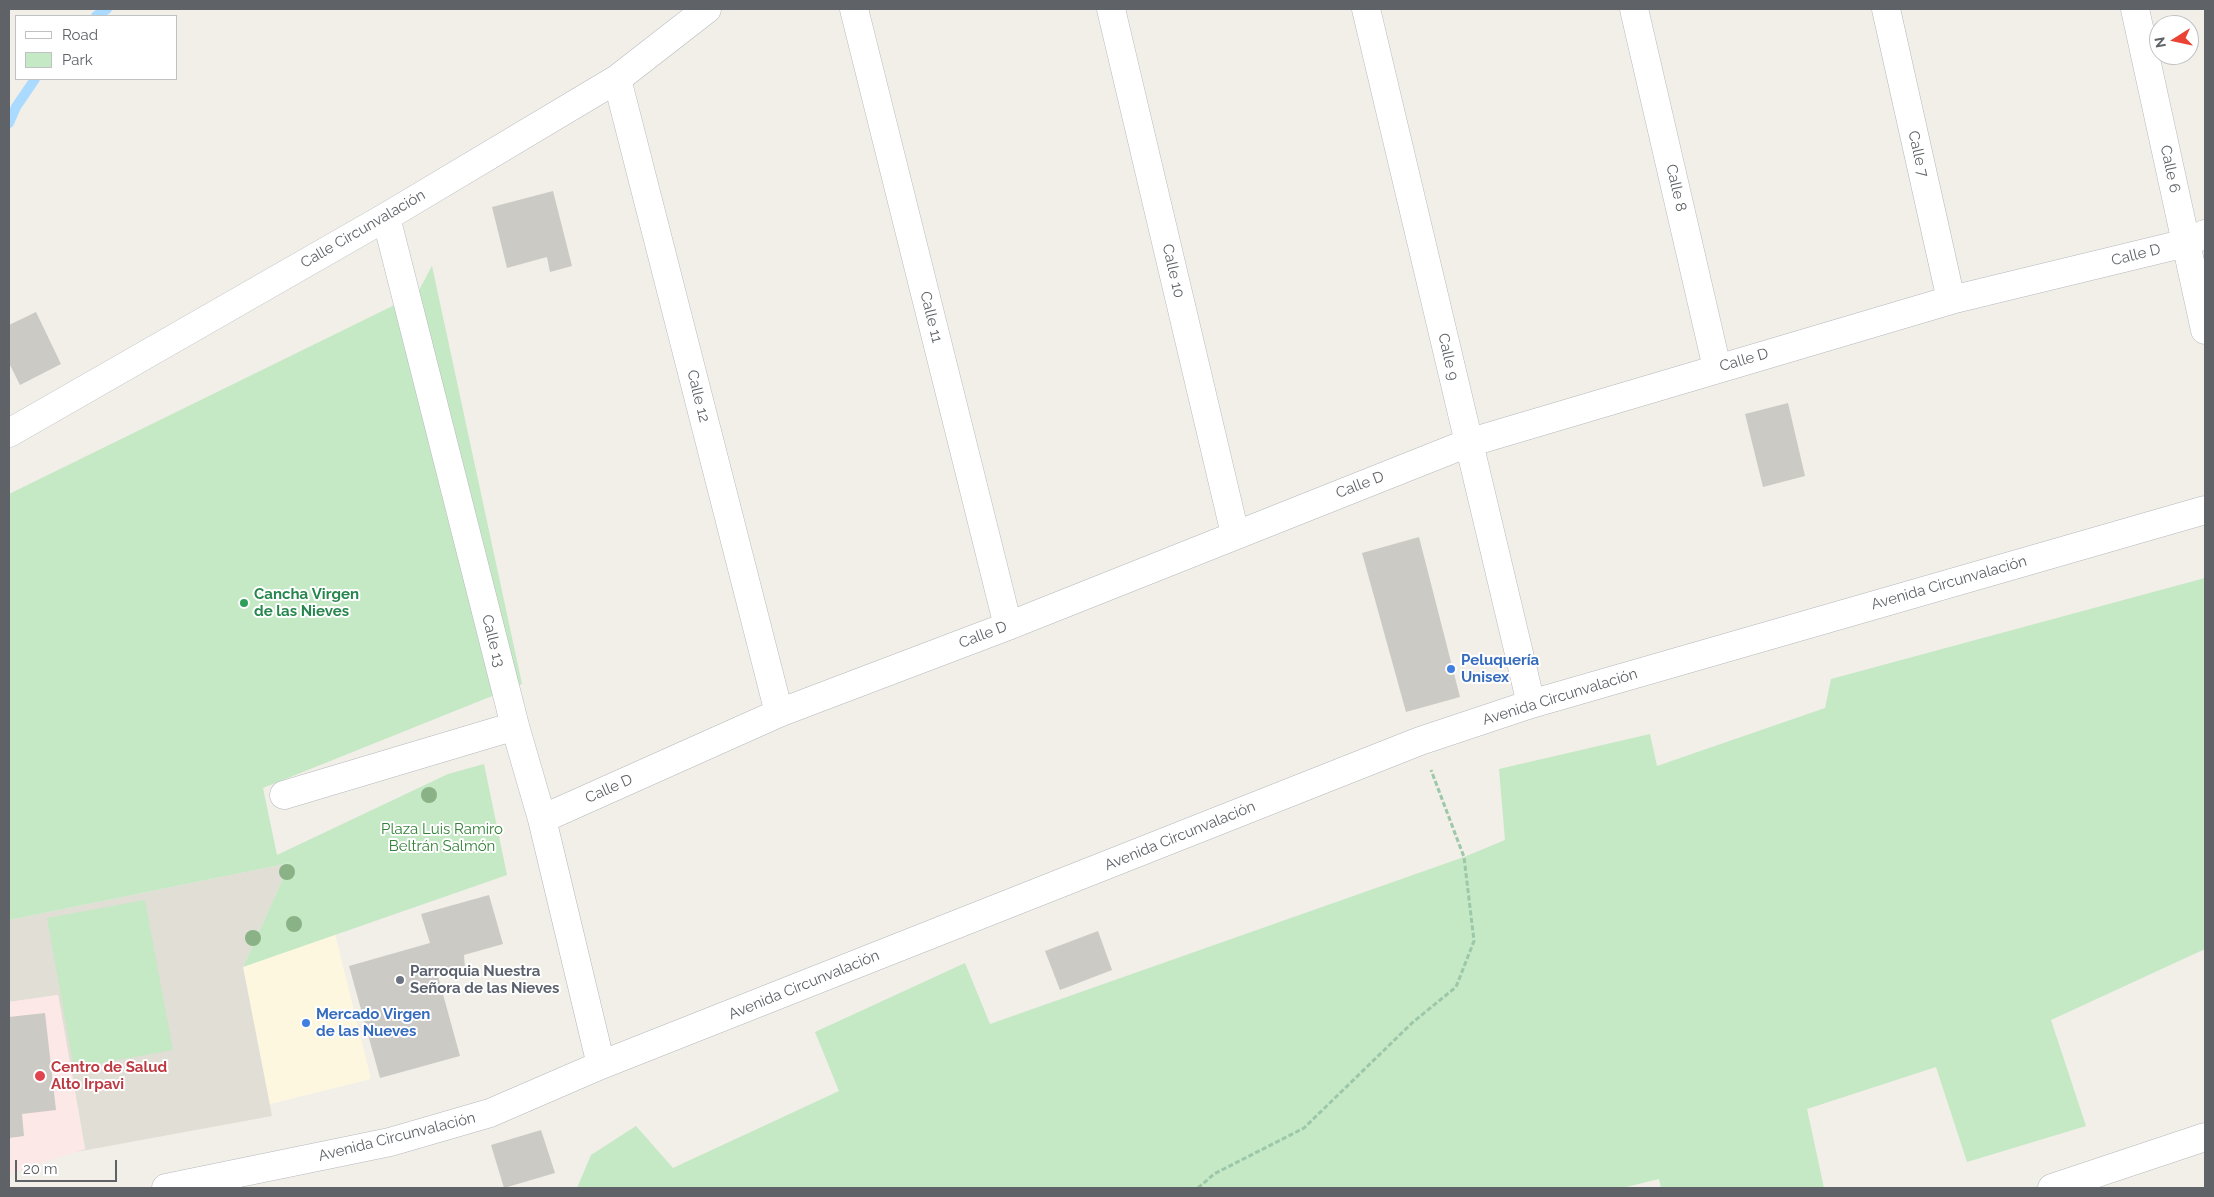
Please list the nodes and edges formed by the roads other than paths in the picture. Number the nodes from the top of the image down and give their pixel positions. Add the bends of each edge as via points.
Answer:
1 (707, 9) edge
2 (854, 9) edge
3 (1111, 9) edge
4 (1366, 9) edge
5 (1634, 9) edge
6 (1886, 9) edge
7 (2135, 9) edge
8 (617, 79) junction
9 (386, 217) junction
10 (2196, 238) edge
11 (1951, 300) junction
12 (2205, 330) edge
13 (1717, 368) junction
14 (9, 433) edge
15 (1468, 443) junction
16 (2205, 510) edge
17 (1236, 534) junction
18 (1008, 626) junction
19 (1531, 704) junction
20 (779, 713) junction
21 (515, 726) junction
22 (284, 795) dead end
23 (542, 819) junction
24 (601, 1065) junction
25 (2205, 1137) edge
26 (166, 1188) edge
27 (2052, 1188) edge

1 - 8 street, Calle Circunvalación
2 - 18 street, Calle 11
3 - 17 street, Calle 10
4 - 15 street, Calle 9
5 - 13 street, Calle 8
6 - 11 street, Calle 7
7 - 10 street, Calle 6
8 - 9 street, Calle Circunvalación
8 - 20 street, Calle 12
9 - 14 street, Calle Circunvalación
9 - 21 street, Calle 13
10 - 11 street, Calle D
10 - 12 street, Calle 6
11 - 13 street, Calle D
13 - 15 street, Calle D
15 - 17 street, Calle D
15 - 19 street, Calle 9
16 - 19 street, Avenida Circunvalación
17 - 18 street, Calle D
18 - 20 street, Calle D
19 - 24 street, Avenida Circunvalación via 1420,741
20 - 23 street, Calle D
21 - 22 street
21 - 23 street, Calle 13
23 - 24 street, Calle 13
24 - 26 street, Avenida Circunvalación via 490,1113 390,1142
25 - 27 street

